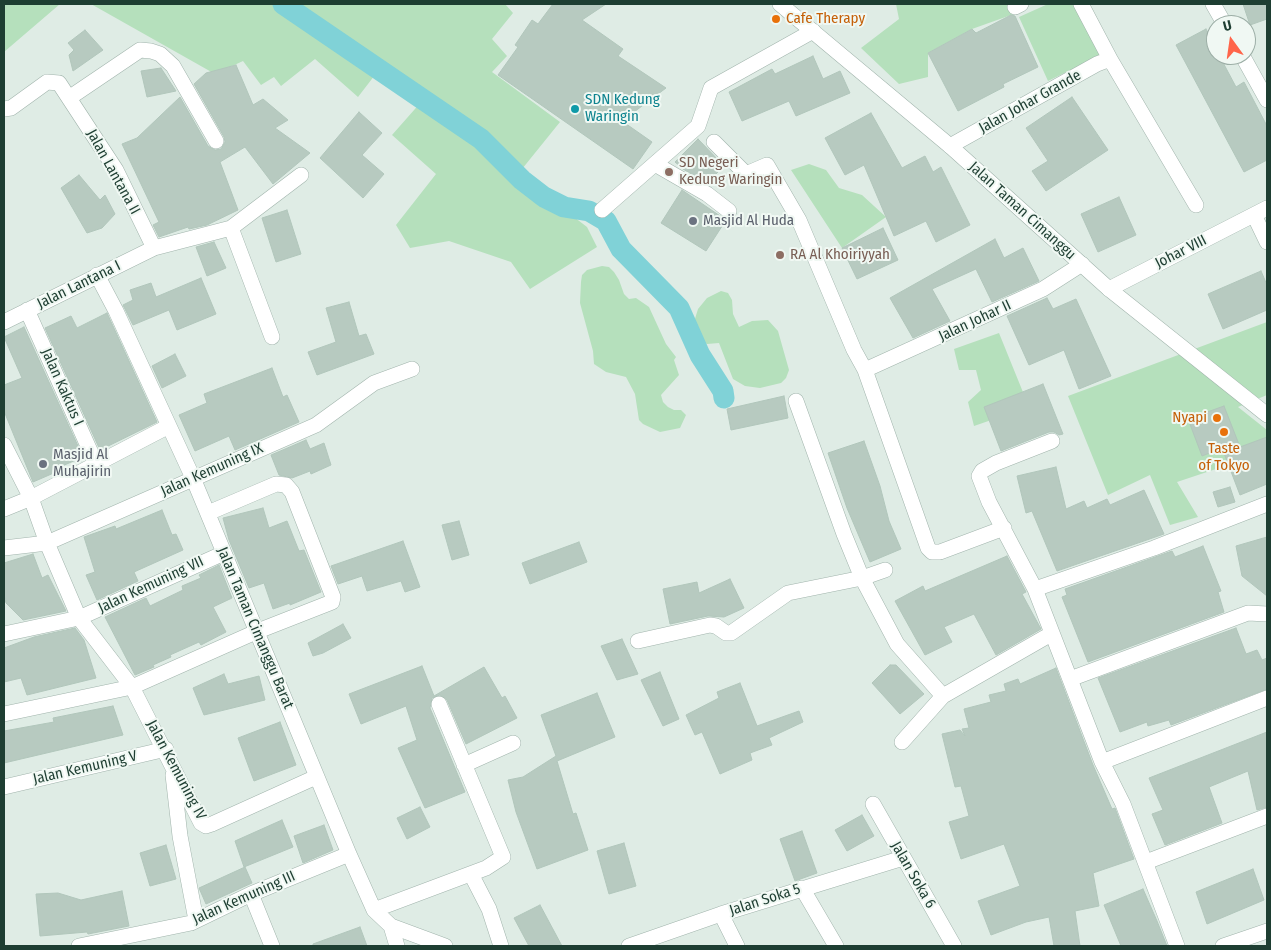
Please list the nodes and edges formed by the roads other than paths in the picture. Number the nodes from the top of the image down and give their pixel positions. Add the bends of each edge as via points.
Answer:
1 (780, 4) edge
2 (1081, 4) edge
3 (1213, 4) edge
4 (1219, 15) edge
5 (812, 30) junction
6 (1110, 59) junction
7 (1248, 65) edge
8 (69, 98) junction
9 (1267, 100) edge
10 (4, 110) edge
11 (216, 141) dead end
12 (714, 142) dead end
13 (950, 146) junction
14 (655, 164) junction
15 (301, 175) dead end
16 (1196, 205) dead end
17 (1267, 208) edge
18 (602, 210) dead end
19 (729, 211) dead end
20 (1254, 215) junction
21 (231, 228) junction
22 (1267, 242) edge
23 (154, 248) junction
24 (1082, 264) junction
25 (97, 275) junction
26 (1109, 289) junction
27 (27, 310) junction
28 (4, 322) edge
29 (272, 337) dead end
30 (412, 369) dead end
31 (865, 370) junction
32 (796, 400) dead end
33 (1267, 415) edge
34 (169, 426) junction
35 (1052, 441) dead end
36 (4, 444) edge
37 (96, 464) junction
38 (193, 478) junction
39 (31, 498) junction
40 (1267, 504) edge
41 (4, 510) edge
42 (208, 513) junction
43 (1004, 528) junction
44 (47, 543) junction
45 (4, 548) edge
46 (224, 552) junction
47 (885, 570) dead end
48 (862, 578) junction
49 (1035, 589) junction
50 (1267, 614) edge
51 (79, 618) junction
52 (258, 631) junction
53 (4, 634) edge
54 (1051, 634) junction
55 (638, 641) dead end
56 (1070, 680) junction
57 (132, 687) junction
58 (943, 696) junction
59 (1267, 698) edge
60 (439, 704) dead end
61 (4, 714) edge
62 (902, 742) dead end
63 (513, 743) dead end
64 (169, 757) junction
65 (1102, 762) junction
66 (464, 765) junction
67 (316, 777) junction
68 (4, 787) edge
69 (873, 804) dead end
70 (1267, 816) edge
71 (348, 854) junction
72 (903, 858) junction
73 (1146, 862) junction
74 (471, 874) junction
75 (802, 888) junction
76 (251, 894) junction
77 (374, 910) junction
78 (721, 914) junction
79 (196, 920) junction
80 (391, 926) junction
81 (1267, 931) edge
82 (79, 946) edge
83 (272, 946) edge
84 (397, 946) edge
85 (445, 946) edge
86 (501, 946) edge
87 (629, 946) edge
88 (737, 946) edge
89 (836, 946) edge
90 (954, 946) edge
91 (1177, 946) edge
92 (1223, 946) edge

1 - 5 street, Jalan Taman Cimanggu
2 - 6 street
3 - 4 street
5 - 13 street, Jalan Taman Cimanggu
5 - 14 street via 711,88 698,126
6 - 13 street, Jalan Johar Grande
6 - 16 street
7 - 9 street
8 - 10 street, Jalan Lantana II via 59,83 47,82
8 - 11 street via 140,50 151,51 160,54 173,66
8 - 23 street, Jalan Lantana II via 116,170
12 - 31 street via 746,174 767,165 799,220
13 - 24 street, Jalan Taman Cimanggu
14 - 18 street
14 - 19 street via 707,194
15 - 21 street
17 - 20 street, Johar VIII
20 - 22 street
20 - 26 street, Johar VIII
21 - 23 street, Jalan Lantana I
21 - 29 street
23 - 25 street, Jalan Lantana I
24 - 26 street, Jalan Taman Cimanggu
24 - 31 street, Jalan Johar II via 1043,289
25 - 27 street, Jalan Lantana I
25 - 34 street, Jalan Taman Cimanggu Barat
26 - 33 street, Jalan Taman Cimanggu
27 - 28 street, Jalan Lantana I
27 - 37 street, Jalan Kaktus I
30 - 38 street, Jalan Kemuning IX via 374,383 316,425
31 - 43 street via 928,548 932,552 940,552
32 - 48 street
34 - 37 street
34 - 38 street, Jalan Taman Cimanggu Barat
35 - 43 street via 982,471 979,476
36 - 39 street
37 - 39 street
38 - 42 street, Jalan Taman Cimanggu Barat
38 - 44 street, Jalan Kemuning IX
39 - 41 street
39 - 44 street
40 - 49 street
42 - 46 street, Jalan Taman Cimanggu Barat
42 - 52 street via 276,484 286,485 292,492 333,597 328,604
43 - 49 street
44 - 45 street, Jalan Kemuning IX
44 - 51 street
46 - 51 street, Jalan Kemuning VII
46 - 52 street, Jalan Taman Cimanggu Barat
47 - 48 street
48 - 55 street via 788,593 731,634 710,625
48 - 58 street via 897,644
49 - 54 street
50 - 56 street via 1248,613
51 - 53 street, Jalan Kemuning VII
51 - 57 street, Jalan Kemuning VII
52 - 57 street
52 - 67 street, Jalan Taman Cimanggu Barat
54 - 56 street
54 - 58 street
56 - 65 street
57 - 61 street
57 - 64 street, Jalan Kemuning IV
58 - 62 street
59 - 65 street
60 - 66 street
63 - 66 street
64 - 67 street, Jalan Kemuning IV via 201,823 206,826
64 - 68 street, Jalan Kemuning V
64 - 79 street
65 - 73 street
66 - 74 street via 503,857
67 - 71 street, Jalan Taman Cimanggu Barat
69 - 72 street, Jalan Soka 6
70 - 73 street
71 - 76 street, Jalan Kemuning III
71 - 77 street, Jalan Taman Cimanggu Barat
72 - 75 street, Jalan Soka 5
72 - 90 street, Jalan Soka 6
73 - 91 street
74 - 77 street
74 - 86 street via 489,910
75 - 78 street, Jalan Soka 5
75 - 89 street
76 - 79 street, Jalan Kemuning III
76 - 83 street
77 - 80 street, Jalan Taman Cimanggu Barat
78 - 87 street, Jalan Soka 5
78 - 88 street
79 - 82 street, Jalan Kemuning III
80 - 84 street
80 - 85 street, Jalan Taman Cimanggu Barat
81 - 92 street

